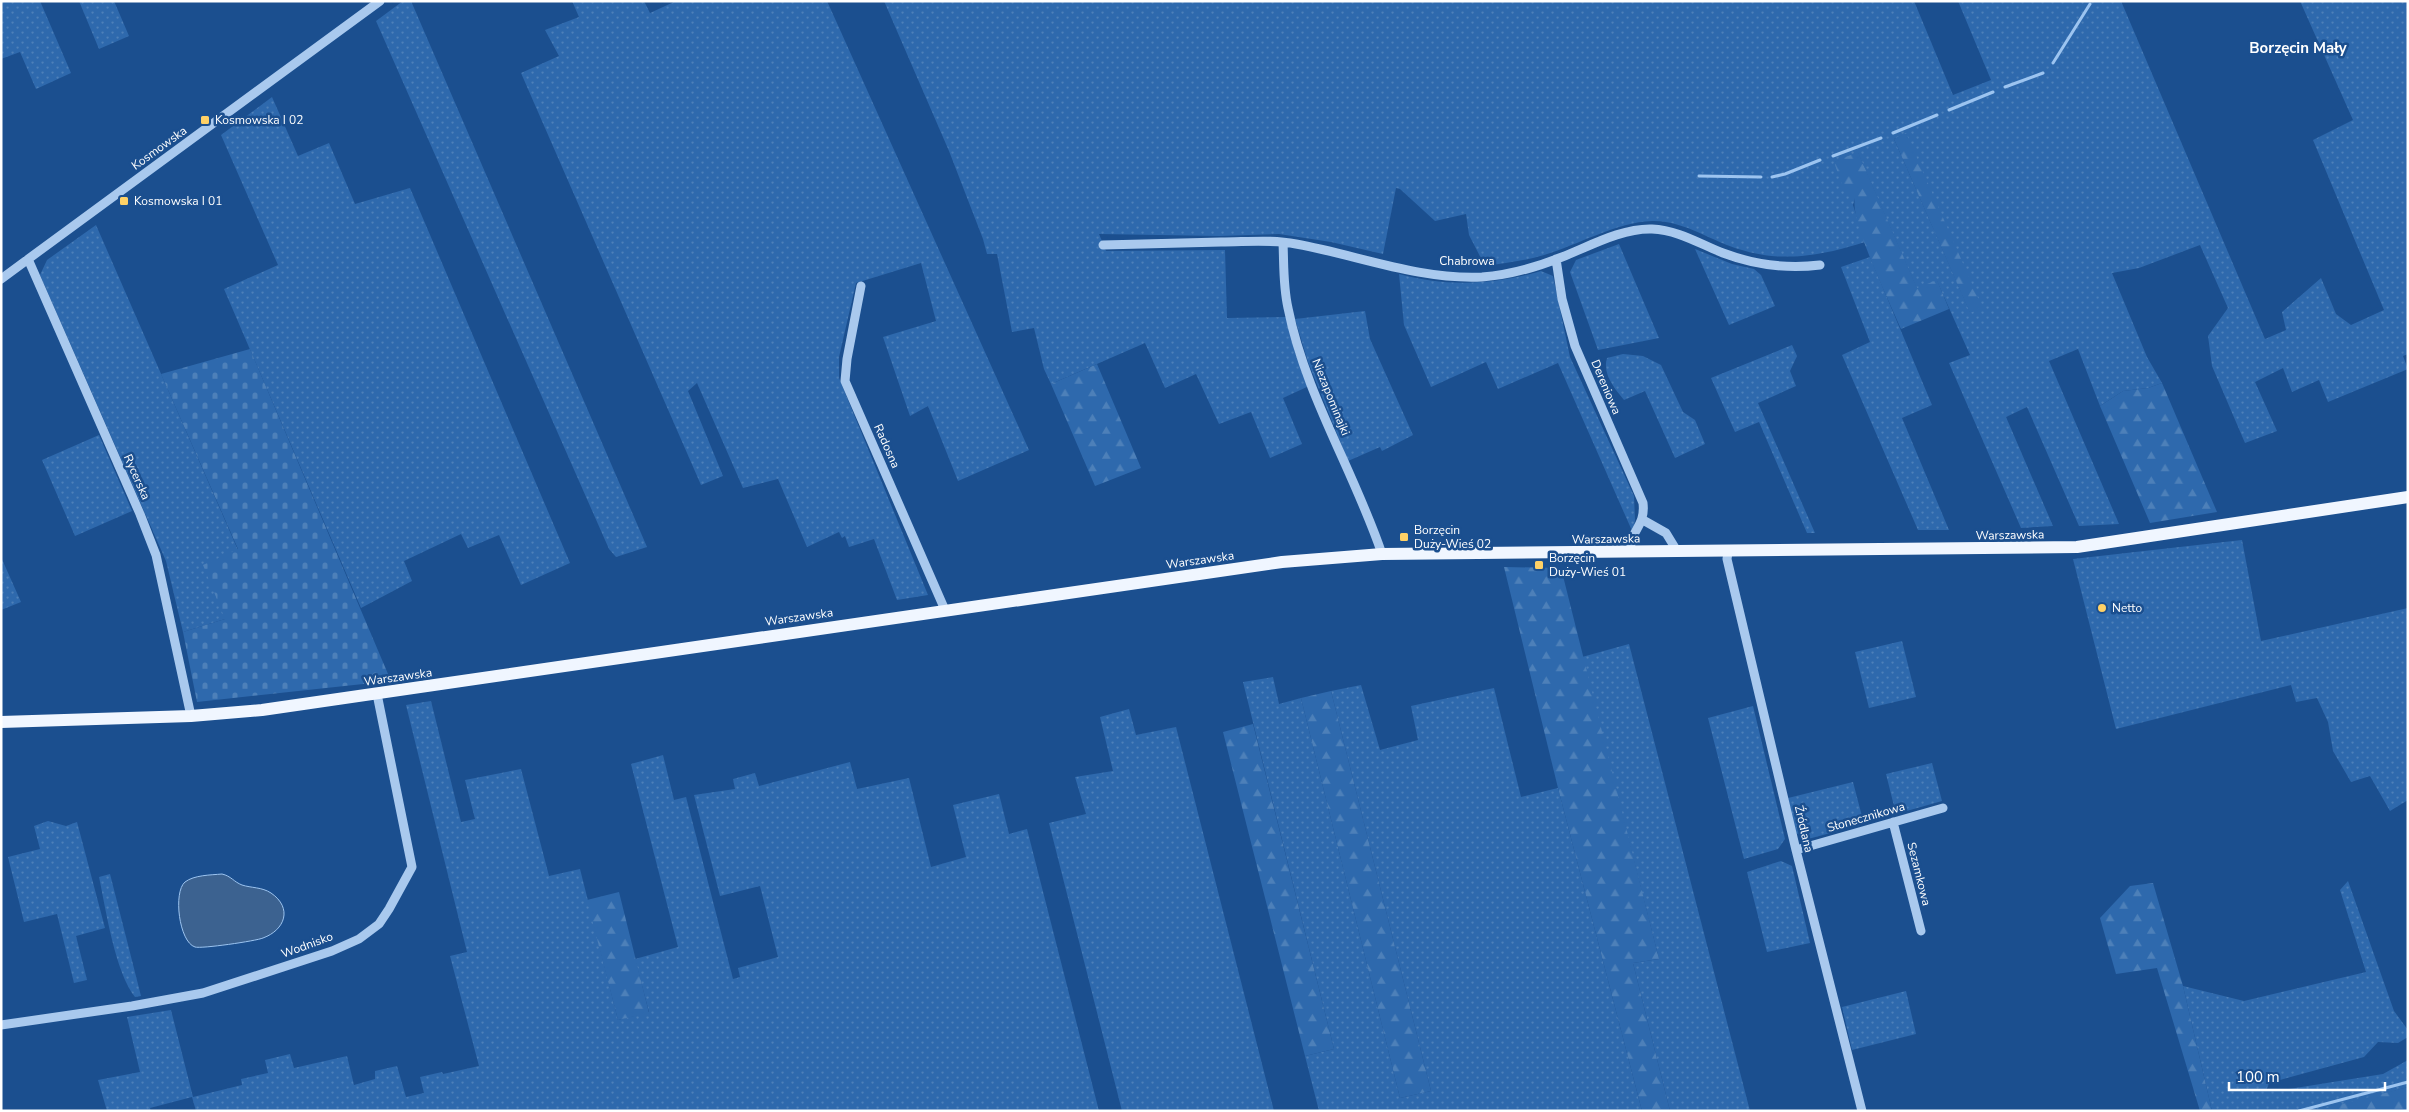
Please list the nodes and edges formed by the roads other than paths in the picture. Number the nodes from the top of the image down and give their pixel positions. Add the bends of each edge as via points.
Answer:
1 (380, 1) edge
2 (1284, 243) junction
3 (1103, 245) dead end
4 (28, 259) junction
5 (1556, 259) junction
6 (1820, 265) dead end
7 (1, 279) edge
8 (861, 286) dead end
9 (2408, 497) edge
10 (1643, 520) junction
11 (1631, 552) junction
12 (1677, 552) junction
13 (1728, 552) junction
14 (1382, 554) junction
15 (944, 610) junction
16 (376, 694) junction
17 (191, 716) junction
18 (1, 722) edge
19 (1944, 808) dead end
20 (1893, 822) junction
21 (1796, 850) junction
22 (1921, 931) dead end
23 (1, 1025) edge
24 (1862, 1111) edge

1 - 4 street, Kosmowska
2 - 3 street, Chabrowa via 1265,240
2 - 5 street, Chabrowa via 1454,276 1482,277 1519,272
2 - 14 street, Niezapominajki via 1284,280 1299,348
4 - 7 street, Kosmowska
4 - 17 street, Rycerska via 156,555
5 - 6 street, Chabrowa via 1594,243 1651,229 1675,233 1758,264 1775,267
5 - 10 street, Dereniowa via 1562,299 1575,346 1644,504
8 - 15 street, Radosna via 846,359 845,381
9 - 13 main road, Warszawska via 2077,547
10 - 11 street via 1630,539
10 - 12 street via 1666,533
11 - 12 main road, Warszawska
11 - 14 main road, Warszawska
12 - 13 main road, Warszawska
13 - 21 street, Źródlana via 1727,559
14 - 15 main road, Warszawska via 1282,562
15 - 16 main road, Warszawska
16 - 17 main road, Warszawska
16 - 23 street, Wodnisko via 412,868 390,909 374,928 332,951 203,993
17 - 18 main road, Warszawska
19 - 20 street, Słonecznikowa
20 - 21 street, Słonecznikowa
20 - 22 street, Sezamkowa
21 - 24 street, Źródlana

